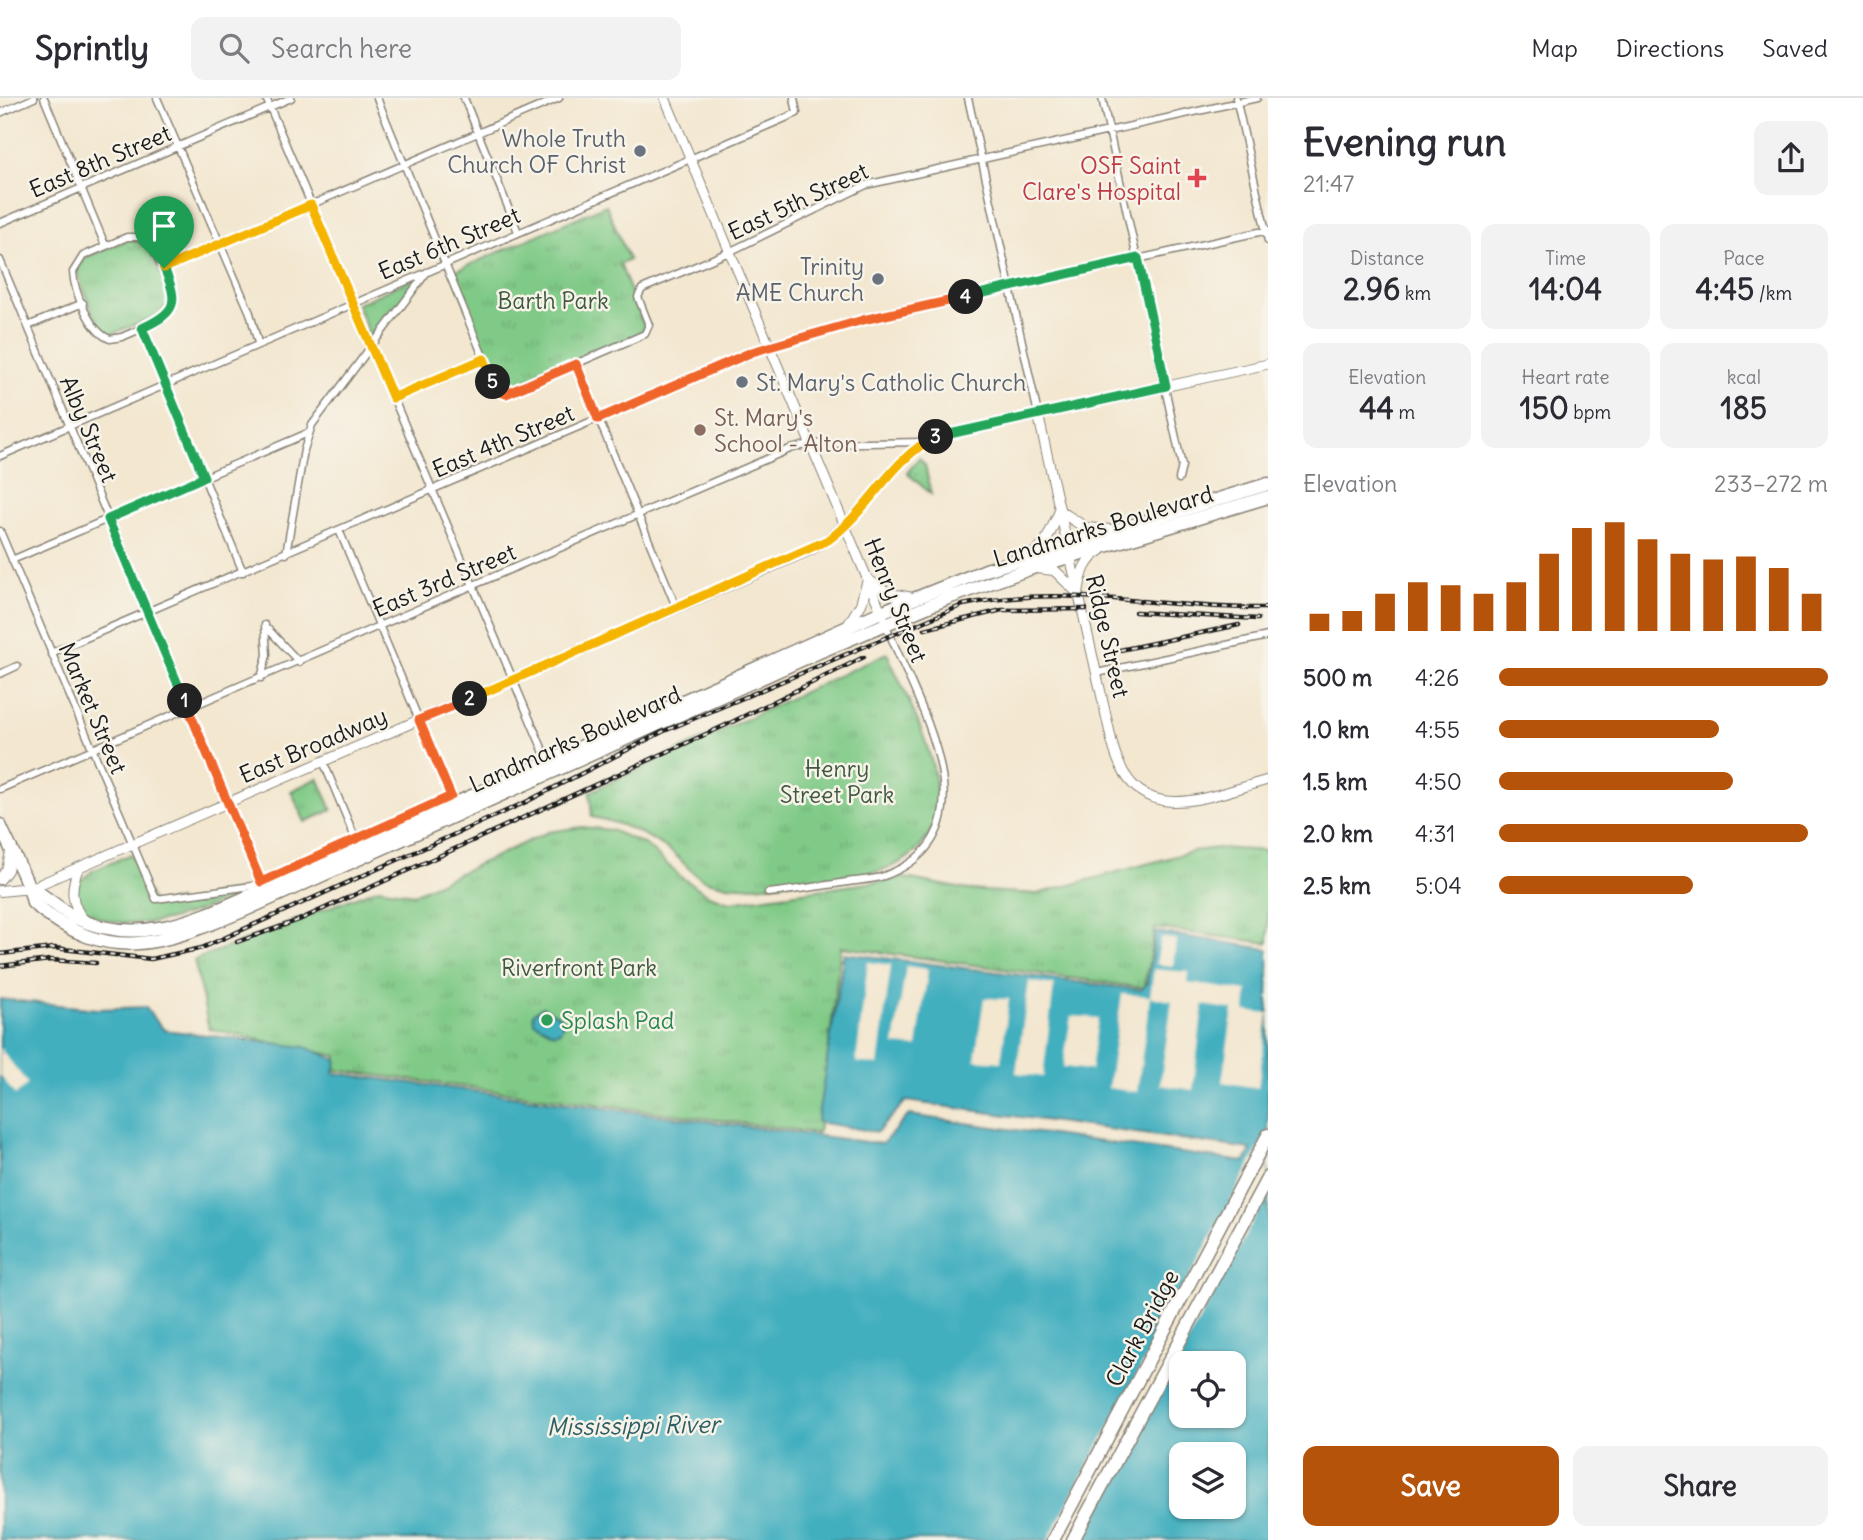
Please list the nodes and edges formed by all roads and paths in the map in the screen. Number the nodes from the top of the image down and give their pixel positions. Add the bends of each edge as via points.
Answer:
1 (34, 98) edge
2 (44, 98) edge
3 (157, 98) edge
4 (266, 98) edge
5 (291, 98) edge
6 (377, 98) edge
7 (464, 98) edge
8 (559, 98) edge
9 (665, 98) edge
10 (794, 98) edge
11 (968, 98) edge
12 (1102, 98) edge
13 (1257, 98) edge
14 (1237, 100) edge
15 (270, 107) junction
16 (0, 113) edge
17 (1110, 131) junction
18 (479, 133) junction
19 (177, 147) junction
20 (691, 159) junction
21 (981, 159) junction
22 (405, 164) junction
23 (82, 188) junction
24 (311, 205) junction
25 (0, 223) edge
26 (1267, 230) edge
27 (518, 232) junction
28 (1268, 241) edge
29 (105, 245) junction
30 (219, 245) junction
31 (729, 252) junction
32 (1138, 258) junction
33 (0, 260) edge
34 (446, 263) junction
35 (164, 268) junction
36 (428, 271) junction
37 (1010, 287) junction
38 (83, 303) junction
39 (354, 303) junction
40 (28, 326) junction
41 (142, 328) junction
42 (258, 343) junction
43 (371, 345) junction
44 (769, 348) junction
45 (484, 359) junction
46 (1268, 363) edge
47 (576, 364) junction
48 (165, 384) junction
49 (1166, 386) junction
50 (393, 398) junction
51 (1038, 414) junction
52 (598, 419) junction
53 (69, 426) junction
54 (308, 433) junction
55 (924, 442) junction
56 (810, 444) junction
57 (0, 456) edge
58 (204, 477) junction
59 (1179, 479) dead end
60 (1268, 484) edge
61 (431, 490) junction
62 (1268, 498) edge
63 (1060, 511) junction
64 (639, 515) junction
65 (108, 519) junction
66 (845, 527) junction
67 (339, 530) junction
68 (0, 531) edge
69 (1113, 536) junction
70 (1069, 551) junction
71 (286, 554) junction
72 (12, 560) junction
73 (1031, 563) junction
74 (243, 572) junction
75 (867, 580) junction
76 (473, 587) junction
77 (1078, 593) junction
78 (917, 599) junction
79 (677, 609) junction
80 (147, 613) junction
81 (883, 618) junction
82 (380, 627) junction
83 (847, 627) junction
84 (1268, 636) edge
85 (51, 653) junction
86 (299, 662) junction
87 (17, 666) dead end
88 (1097, 673) junction
89 (0, 674) edge
90 (261, 678) junction
91 (513, 680) junction
92 (188, 709) junction
93 (419, 720) junction
94 (92, 751) junction
95 (323, 761) junction
96 (548, 762) junction
97 (1268, 780) edge
98 (0, 789) edge
99 (228, 803) junction
100 (0, 825) edge
101 (356, 840) junction
102 (132, 844) junction
103 (11, 852) junction
104 (79, 867) junction
105 (0, 879) edge
106 (261, 882) junction
107 (31, 888) junction
108 (0, 891) edge
109 (768, 893) dead end
110 (90, 923) junction
111 (1268, 1135) edge
112 (1268, 1177) edge
113 (1053, 1540) edge
114 (1073, 1540) edge

1 - 16 street
2 - 23 street
3 - 19 street
4 - 15 street
5 - 15 street, East 8th Street
6 - 22 street
7 - 18 street
8 - 18 street
9 - 20 street, Henry Street
10 - 20 street, East 6th Street via 797,113
11 - 21 street, Ridge Street
12 - 17 street
13 - 14 street, East 5th Street
14 - 17 street, East 5th Street
14 - 26 street
15 - 19 street, East 8th Street
15 - 24 street
17 - 21 street, East 5th Street
17 - 32 street
18 - 22 street
18 - 27 street
19 - 23 street, East 8th Street
19 - 30 street
20 - 27 street, East 6th Street
20 - 31 street, Henry Street
21 - 31 street, East 5th Street via 866,185
21 - 37 street, Ridge Street
22 - 24 street
22 - 34 street
23 - 25 street, East 8th Street
23 - 29 street
24 - 30 street
24 - 39 street
26 - 28 street
26 - 32 street, East 4th Street
27 - 34 street, East 6th Street
29 - 35 street via 132,236 144,238
29 - 38 street via 79,259 73,271
30 - 35 street
30 - 42 street via 250,313
31 - 44 street, Henry Street
31 - 47 street, East 5th Street via 640,290 648,331
32 - 37 street, East 4th Street
32 - 49 street
33 - 40 street, Alby Street
34 - 36 street, East 6th Street
34 - 45 street
35 - 41 street via 174,297 167,315
36 - 39 street, East 6th Street
36 - 43 street
37 - 44 street, East 4th Street via 863,320
37 - 51 street, Ridge Street
38 - 40 street
38 - 41 street via 96,330 110,339
39 - 42 street, East 6th Street
39 - 43 street
40 - 53 street, Alby Street
41 - 48 street
42 - 48 street, East 6th Street
43 - 50 street
43 - 54 street
44 - 52 street, East 4th Street
44 - 56 street, Henry Street
45 - 47 street, East 5th Street via 501,393
45 - 50 street
46 - 49 street
47 - 52 street
48 - 53 street, East 6th Street
48 - 58 street
49 - 51 street
49 - 59 street via 1182,466
50 - 61 street
51 - 55 street
51 - 63 street, Ridge Street
52 - 61 street, East 4th Street
52 - 64 street
53 - 57 street, East 6th Street
53 - 65 street, Alby Street
54 - 58 street
54 - 71 street
55 - 56 street, East 3rd Street
55 - 66 street, East Broadway
56 - 64 street, East 3rd Street
56 - 66 street, Henry Street
58 - 65 street
58 - 74 street
60 - 69 highway, Landmarks Boulevard
61 - 67 street, East 4th Street
61 - 76 street
62 - 69 highway, Landmarks Boulevard
63 - 69 main road via 1086,528
63 - 70 street, Ridge Street
63 - 73 main road
64 - 76 street, East 3rd Street
64 - 79 street
65 - 72 street
65 - 80 street, Alby Street
66 - 75 street, Henry Street
66 - 79 street, East Broadway via 811,550
67 - 71 street, East 4th Street
67 - 82 street
68 - 72 street, Market Street
69 - 70 highway, Landmarks Boulevard
69 - 77 main road via 1083,569
70 - 73 highway, Landmarks Boulevard
70 - 77 street, Ridge Street
71 - 74 street, East 4th Street
72 - 85 street, Market Street
73 - 77 main road via 1054,570
73 - 78 highway, Landmarks Boulevard via 986,570
73 - 81 highway, Landmarks Boulevard
74 - 80 street, East 4th Street
75 - 78 main road via 890,594
75 - 81 street, Henry Street
75 - 83 main road via 861,604
76 - 82 street, East 3rd Street
76 - 91 street
77 - 88 street, Ridge Street
78 - 81 highway, Landmarks Boulevard
79 - 91 street, East Broadway
80 - 85 street, East 4th Street
80 - 92 street, Alby Street
81 - 83 highway, Landmarks Boulevard
81 - 107 highway, Landmarks Boulevard via 245,910 169,940 109,943 74,930 33,903
81 - 109 street, Henry Street via 944,771 944,807 938,830 924,851 883,877
82 - 86 street, East 3rd Street
82 - 93 street
83 - 96 highway, Landmarks Boulevard
84 - 88 street
85 - 94 street, Market Street
86 - 90 street, East 3rd Street
86 - 90 street via 265,625 267,655
87 - 89 street
88 - 97 street, Ridge Street via 1120,767 1136,788 1154,798 1187,803
90 - 92 street, East 3rd Street
91 - 93 street, East Broadway
91 - 96 street
92 - 94 street, East 3rd Street
92 - 99 street, Alby Street
93 - 95 street, East Broadway
93 - 101 street via 451,796
94 - 98 street, East 3rd Street
94 - 102 street, Market Street
95 - 99 street, East Broadway
95 - 101 street
96 - 110 highway, Landmarks Boulevard via 192,921 134,932
99 - 102 street, East Broadway
99 - 106 street, Alby Street
100 - 103 highway
101 - 106 street
102 - 104 street, East Broadway
102 - 106 street, Market Street via 156,899
103 - 105 main road
103 - 107 highway
104 - 107 street, East Broadway
104 - 110 street via 73,900 83,920
107 - 108 main road
107 - 110 highway, Landmarks Boulevard
111 - 113 highway, Clark Bridge
112 - 114 highway, Clark Bridge

